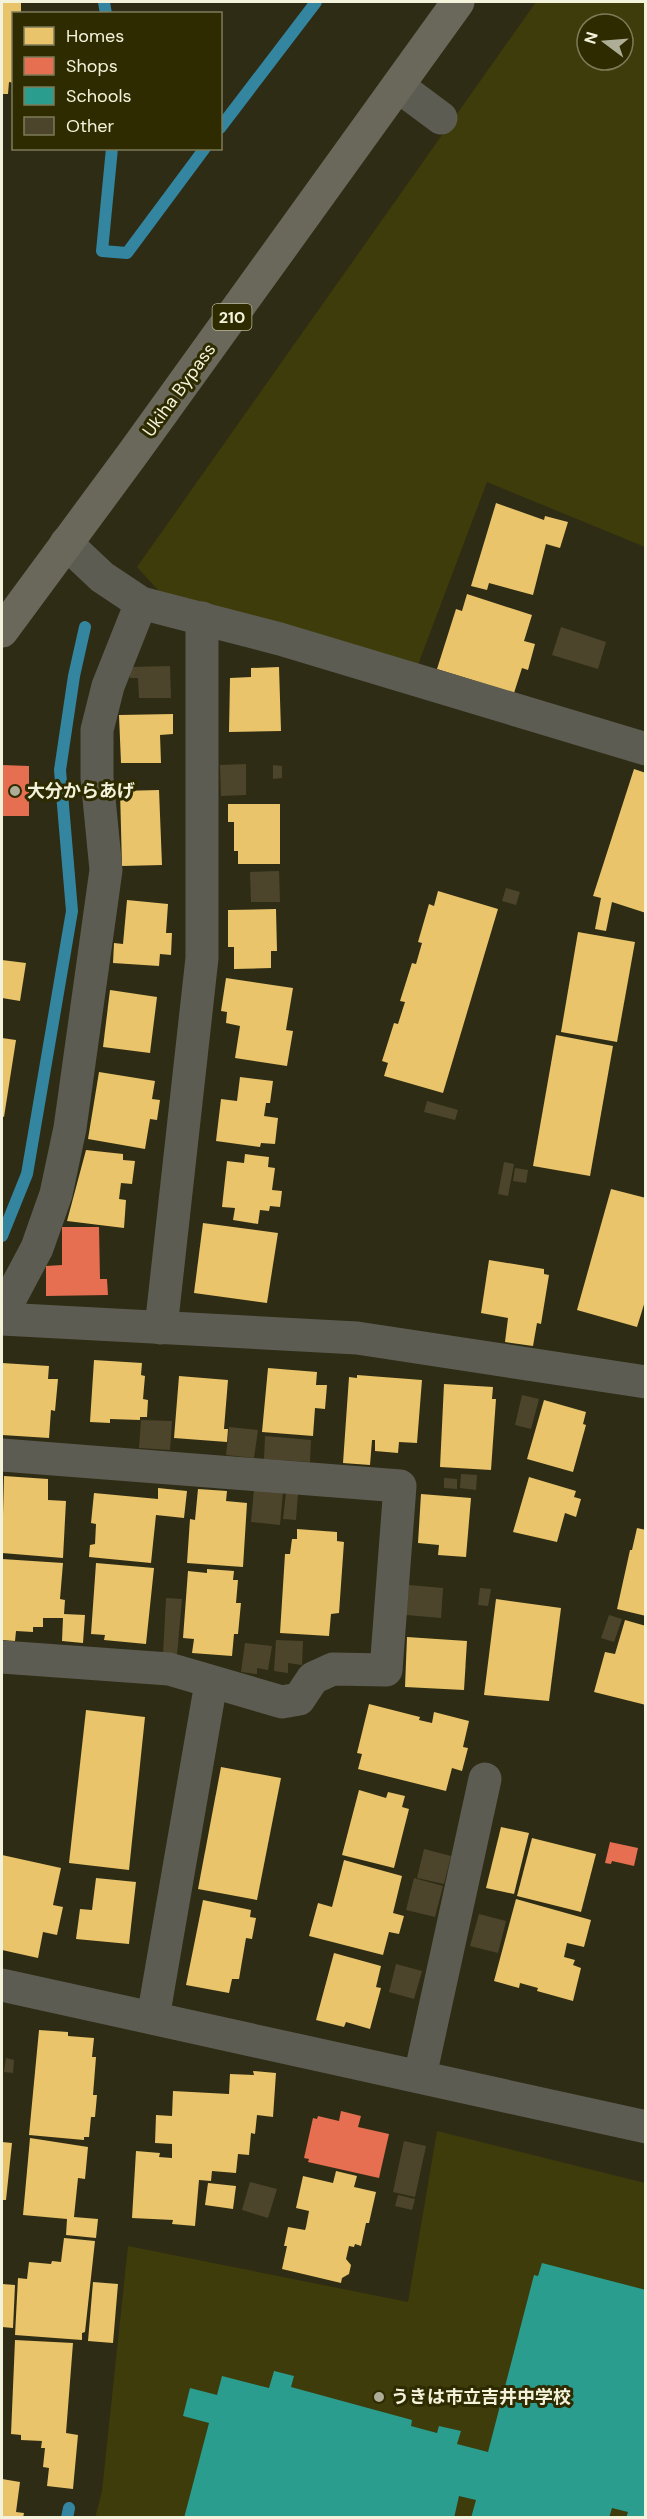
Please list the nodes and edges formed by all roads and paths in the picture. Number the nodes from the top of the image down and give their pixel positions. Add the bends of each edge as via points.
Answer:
1 (458, 2) edge
2 (398, 86) junction
3 (441, 118) dead end
4 (66, 543) junction
5 (141, 603) junction
6 (202, 618) junction
7 (2, 631) edge
8 (645, 749) edge
9 (2, 1314) edge
10 (2, 1319) edge
11 (161, 1328) junction
12 (645, 1382) edge
13 (2, 1455) edge
14 (2, 1657) edge
15 (212, 1683) junction
16 (485, 1779) dead end
17 (2, 1985) edge
18 (153, 2018) junction
19 (420, 2076) junction
20 (645, 2127) edge

1 - 2 highway, Ukiha Bypass / 210
2 - 3 street
2 - 4 highway, Ukiha Bypass / 210
4 - 5 street via 102,577
4 - 7 highway, Ukiha Bypass / 210
5 - 6 street
5 - 9 street via 108,686 97,730 97,778 106,870 70,1128 56,1194 37,1248
6 - 8 street
6 - 11 street via 202,958
10 - 11 street
11 - 12 street via 357,1338
13 - 15 street via 400,1486 386,1670 333,1669 313,1678 299,1699 282,1702
14 - 15 street via 169,1669
15 - 18 street
16 - 19 street
17 - 18 street
18 - 19 street
19 - 20 street

